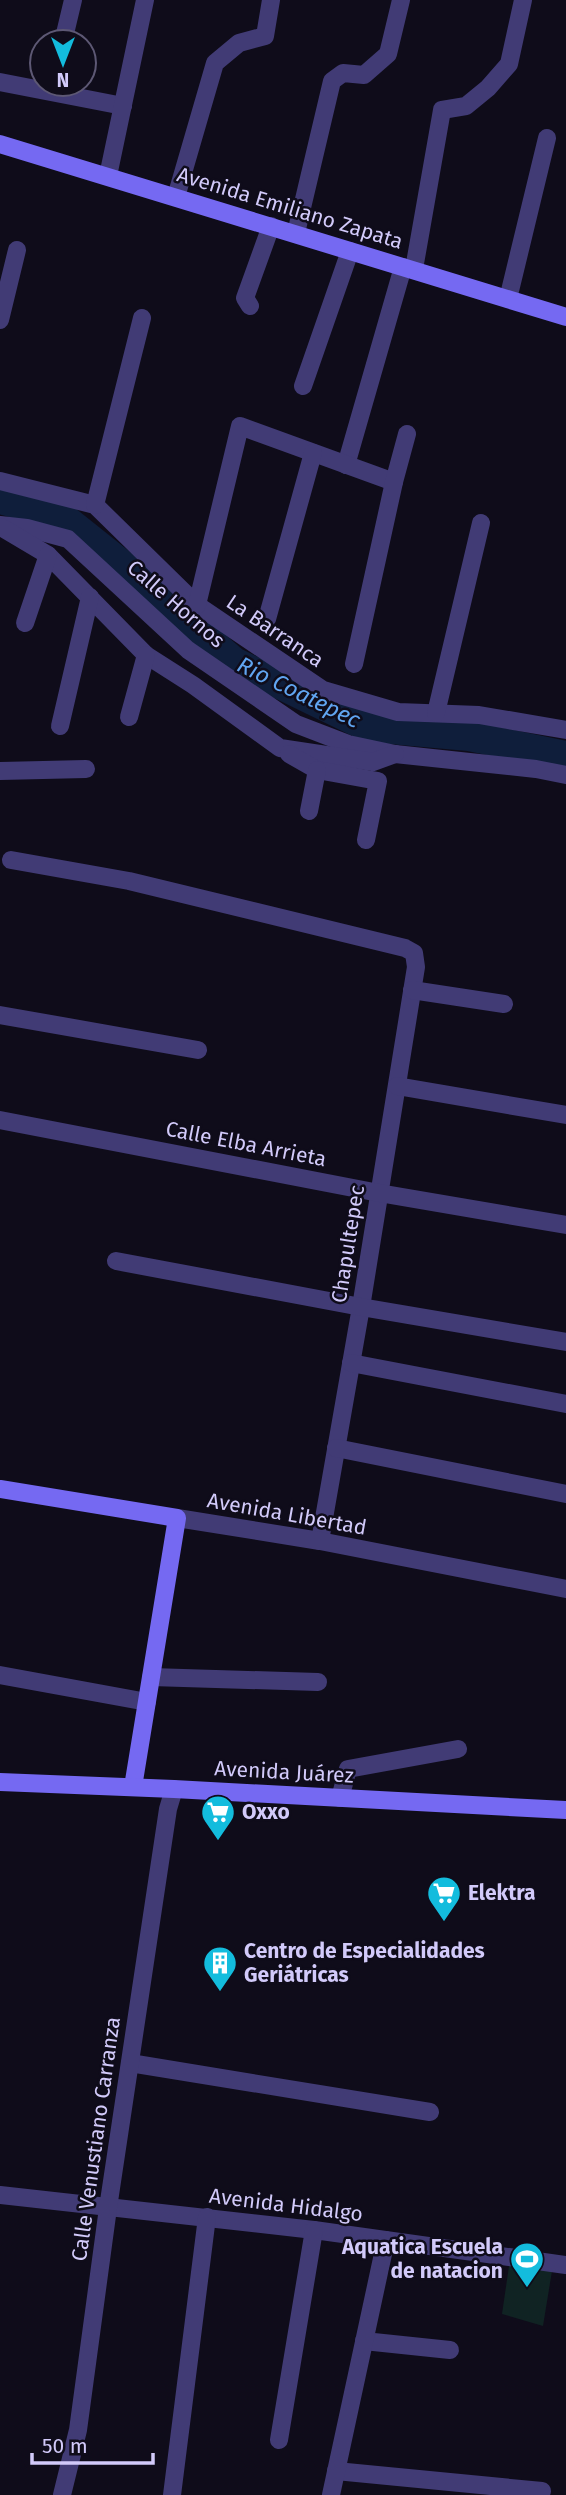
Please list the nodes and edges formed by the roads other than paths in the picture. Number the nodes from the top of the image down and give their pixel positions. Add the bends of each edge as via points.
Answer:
1 (73, 0) edge
2 (145, 0) edge
3 (271, 0) edge
4 (401, 0) edge
5 (523, 0) edge
6 (66, 28) edge
7 (0, 82) edge
8 (28, 85) edge
9 (91, 98) edge
10 (123, 106) junction
11 (547, 138) dead end
12 (0, 144) edge
13 (108, 176) junction
14 (176, 197) junction
15 (271, 226) junction
16 (296, 233) junction
17 (17, 250) dead end
18 (349, 251) junction
19 (408, 268) junction
20 (3, 293) edge
21 (508, 299) junction
22 (250, 306) dead end
23 (566, 317) edge
24 (142, 318) dead end
25 (0, 320) edge
26 (303, 386) dead end
27 (407, 434) dead end
28 (313, 453) junction
29 (346, 465) junction
30 (0, 481) edge
31 (394, 482) junction
32 (95, 505) junction
33 (481, 523) dead end
34 (0, 526) edge
35 (48, 555) junction
36 (90, 597) junction
37 (197, 605) junction
38 (267, 619) dead end
39 (25, 623) dead end
40 (146, 654) junction
41 (354, 664) dead end
42 (436, 713) junction
43 (129, 717) dead end
44 (60, 726) dead end
45 (566, 730) edge
46 (279, 748) junction
47 (396, 754) junction
48 (86, 769) dead end
49 (317, 769) junction
50 (0, 771) edge
51 (566, 775) edge
52 (309, 811) dead end
53 (366, 840) dead end
54 (11, 860) dead end
55 (412, 990) junction
56 (504, 1004) dead end
57 (0, 1015) edge
58 (198, 1050) dead end
59 (397, 1086) junction
60 (566, 1115) edge
61 (0, 1120) edge
62 (379, 1193) junction
63 (566, 1225) edge
64 (116, 1261) dead end
65 (361, 1307) junction
66 (566, 1342) edge
67 (351, 1363) junction
68 (566, 1404) edge
69 (337, 1448) junction
70 (0, 1489) edge
71 (566, 1494) edge
72 (177, 1518) junction
73 (320, 1541) junction
74 (566, 1589) edge
75 (0, 1675) edge
76 (151, 1677) junction
77 (318, 1682) dead end
78 (147, 1702) junction
79 (458, 1749) dead end
80 (0, 1782) edge
81 (133, 1787) junction
82 (174, 1788) junction
83 (340, 1798) junction
84 (566, 1810) edge
85 (130, 2063) junction
86 (430, 2112) dead end
87 (0, 2195) edge
88 (108, 2208) junction
89 (208, 2217) junction
90 (314, 2230) junction
91 (386, 2240) junction
92 (566, 2265) edge
93 (364, 2341) junction
94 (450, 2350) dead end
95 (279, 2440) dead end
96 (336, 2471) junction
97 (542, 2491) dead end
98 (62, 2495) edge
99 (172, 2495) edge
100 (331, 2495) edge

1 - 6 street
2 - 10 street
3 - 14 street via 265,36 239,43 215,63
4 - 16 street via 388,54 364,75 343,73 332,81
5 - 19 street via 509,64 467,106 442,110
7 - 8 street
9 - 10 street
10 - 13 street
11 - 21 street
12 - 13 street, Avenida Emiliano Zapata
13 - 14 street, Avenida Emiliano Zapata
14 - 15 street, Avenida Emiliano Zapata
15 - 16 street, Avenida Emiliano Zapata
15 - 22 street via 245,298
16 - 18 street, Avenida Emiliano Zapata
17 - 20 street
18 - 19 street, Avenida Emiliano Zapata
18 - 26 street
19 - 21 street, Avenida Emiliano Zapata
19 - 29 street
20 - 25 street
21 - 23 street, Avenida Emiliano Zapata
24 - 32 street
27 - 31 street
28 - 29 street
28 - 37 street via 240,426
28 - 38 street
29 - 31 street
30 - 32 street
31 - 41 street
32 - 37 street, La Barranca
33 - 42 street
34 - 35 street
34 - 47 street, Calle Hornos via 68,538 188,650 296,723 348,744
35 - 36 street
35 - 39 street
36 - 40 street
36 - 44 street
37 - 42 street, La Barranca via 323,690 398,712
40 - 43 street
40 - 46 street
42 - 45 street, La Barranca via 479,715
46 - 47 street via 373,762
46 - 49 street
47 - 51 street, Calle Hornos
48 - 50 street
49 - 52 street
49 - 53 street via 378,780
54 - 55 street, Chapultepec via 129,881 405,948 414,953
55 - 56 street
55 - 59 street, Chapultepec
57 - 58 street
59 - 60 street
59 - 62 street, Chapultepec
61 - 62 street, Calle Elba Arrieta
62 - 63 street, Calle Elba Arrieta
62 - 65 street, Chapultepec
64 - 65 street
65 - 66 street
65 - 67 street, Chapultepec
67 - 68 street
67 - 69 street, Chapultepec
69 - 71 street
69 - 73 street, Chapultepec
70 - 72 street, Avenida Libertad
72 - 73 street, Avenida Libertad
72 - 76 street
73 - 74 street, Avenida Libertad
75 - 78 street
76 - 77 street
76 - 78 street
78 - 81 street
79 - 83 street via 348,1769
80 - 81 street, Avenida Juárez
81 - 82 street, Avenida Juárez
82 - 83 street, Avenida Juárez
82 - 85 street, Calle Venustiano Carranza
83 - 84 street, Avenida Juárez
85 - 86 street
85 - 88 street, Calle Venustiano Carranza
87 - 88 street, Avenida Hidalgo
88 - 89 street, Avenida Hidalgo
88 - 98 street, Calle Venustiano Carranza via 78,2430
89 - 90 street, Avenida Hidalgo
89 - 99 street
90 - 91 street, Avenida Hidalgo
90 - 95 street
91 - 92 street, Avenida Hidalgo
91 - 93 street
93 - 94 street
93 - 96 street
96 - 97 street
96 - 100 street

